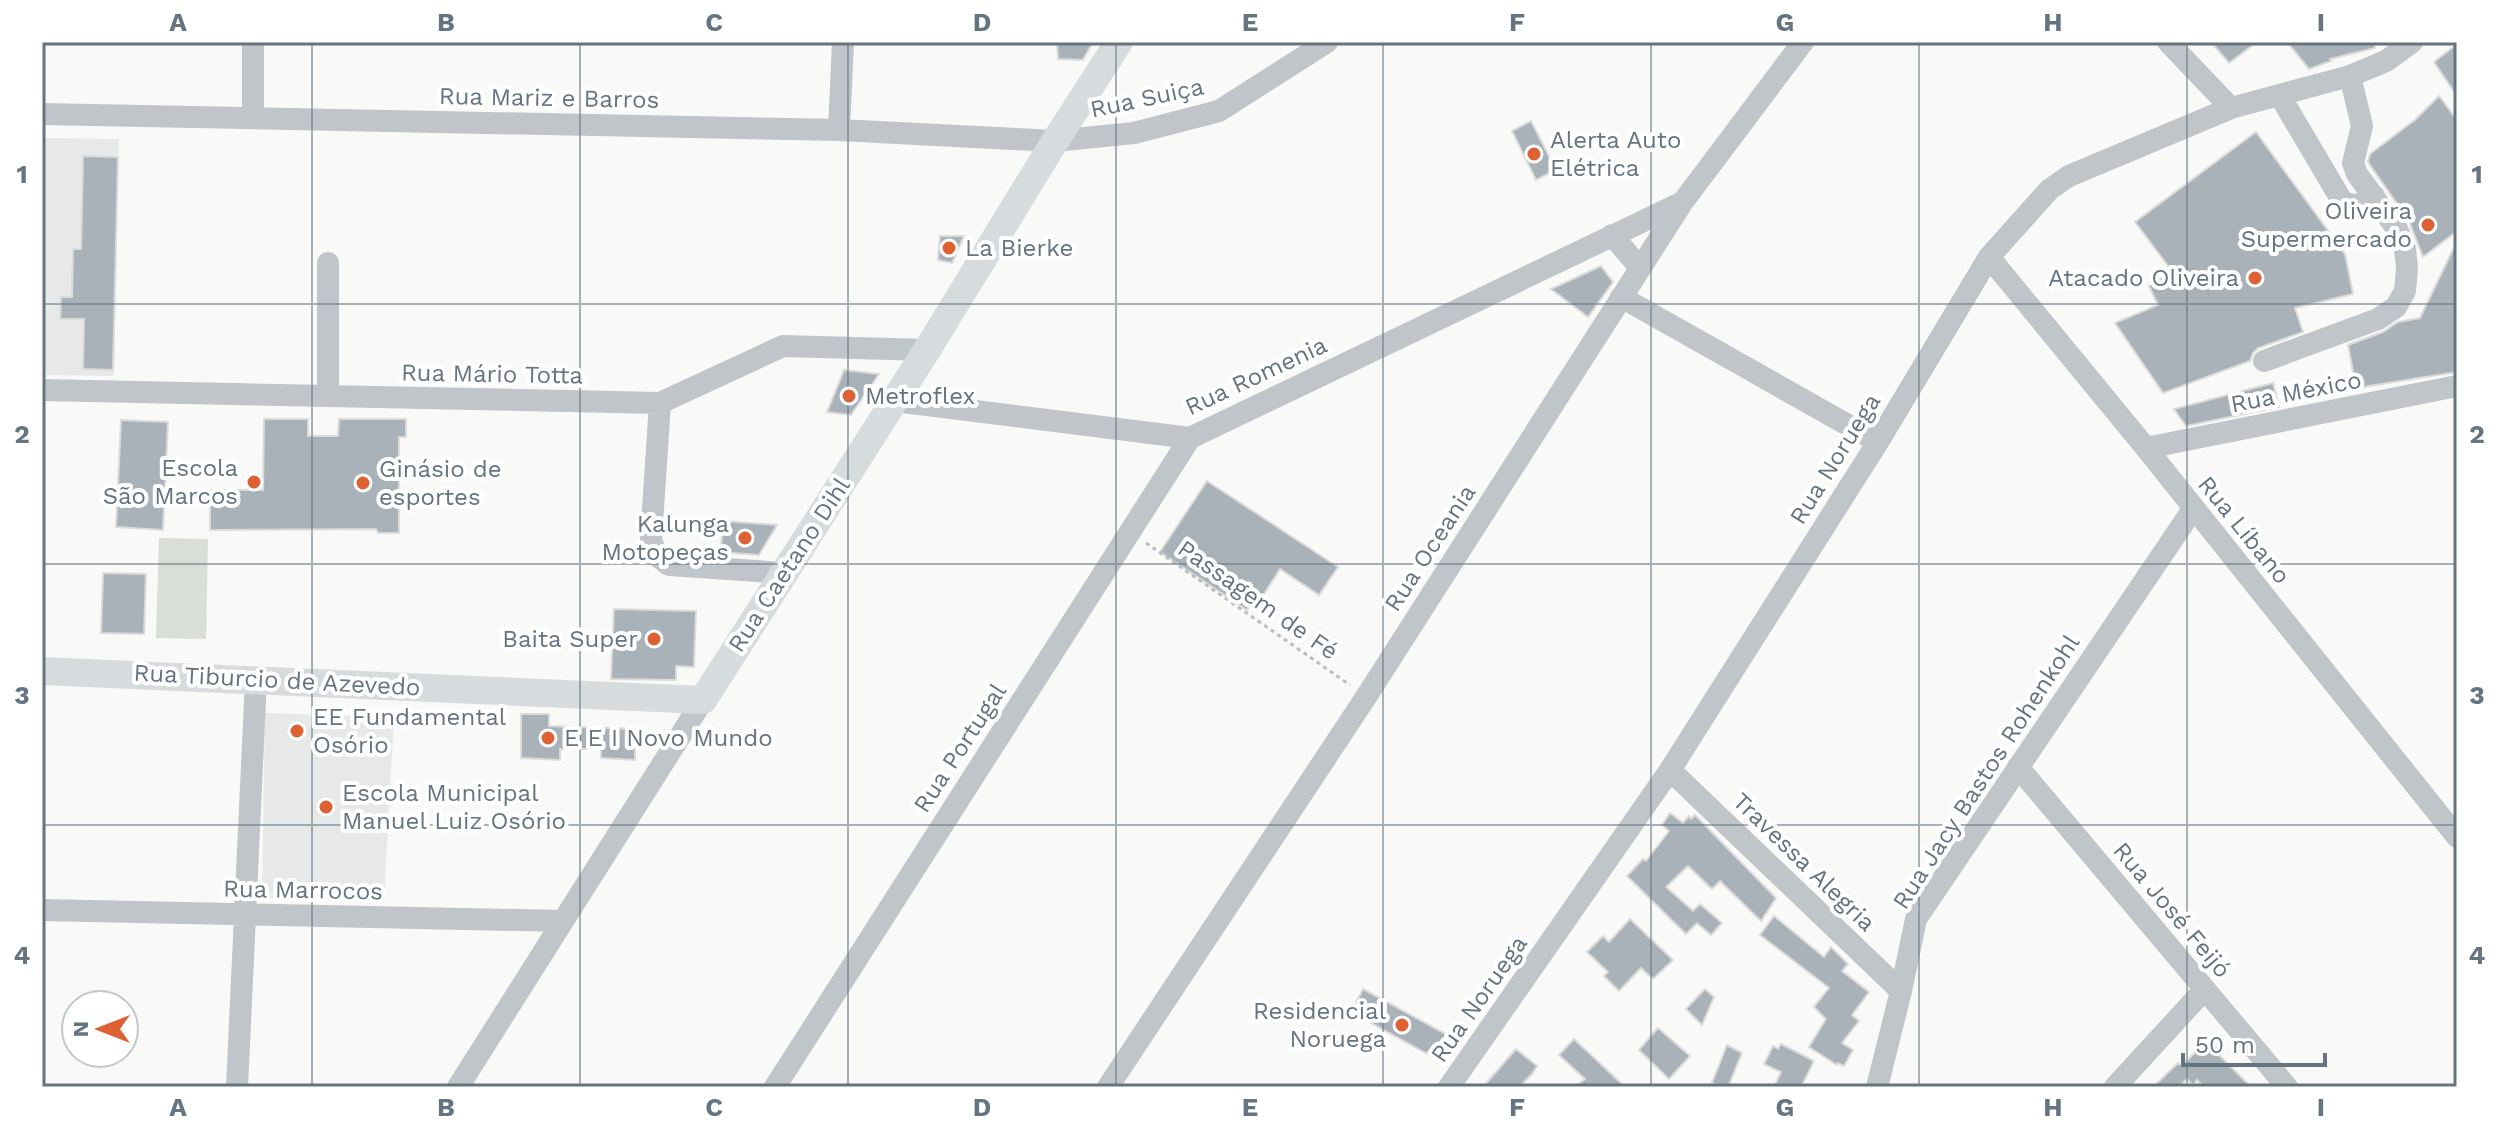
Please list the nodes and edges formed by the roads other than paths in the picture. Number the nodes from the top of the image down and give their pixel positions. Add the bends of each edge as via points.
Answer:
1 (253, 42) edge
2 (843, 42) edge
3 (1119, 42) edge
4 (1327, 42) edge
5 (1803, 42) edge
6 (2168, 42) edge
7 (2412, 42) edge
8 (2350, 76) junction
9 (2280, 96) junction
10 (2231, 108) junction
11 (42, 114) edge
12 (253, 118) junction
13 (839, 130) junction
14 (1055, 141) junction
15 (2374, 196) junction
16 (1682, 203) junction
17 (1612, 235) junction
18 (1989, 257) junction
19 (328, 263) dead end
20 (1640, 268) junction
21 (1621, 297) junction
22 (927, 350) junction
23 (2264, 361) dead end
24 (2457, 386) edge
25 (42, 390) edge
26 (328, 396) junction
27 (895, 401) junction
28 (660, 403) junction
29 (1190, 438) junction
30 (1878, 442) junction
31 (2146, 448) junction
32 (2193, 509) junction
33 (785, 573) junction
34 (42, 671) edge
35 (256, 679) junction
36 (703, 700) junction
37 (2018, 767) junction
38 (1670, 770) junction
39 (2457, 837) edge
40 (42, 910) edge
41 (245, 914) junction
42 (563, 921) junction
43 (2205, 989) junction
44 (1901, 991) junction
45 (237, 1087) edge
46 (458, 1087) edge
47 (775, 1087) edge
48 (1108, 1087) edge
49 (1449, 1087) edge
50 (1877, 1087) edge
51 (2115, 1087) edge
52 (2287, 1087) edge

1 - 12 street
2 - 13 street
3 - 14 main road, Rua Caetano Dihl
4 - 14 street, Rua Suiça via 1219,111 1134,133
5 - 16 street, Rua Oceania
6 - 10 street
7 - 8 street, Rua Noruega via 2386,61
8 - 9 street, Rua Noruega
8 - 15 street via 2362,126 2353,163
9 - 10 street, Rua Noruega
9 - 15 street via 2342,201 2358,206
10 - 18 street, Rua Noruega via 2069,176 2050,189
11 - 12 street, Rua Mariz e Barros
12 - 13 street, Rua Mariz e Barros
13 - 14 street, Rua Mariz e Barros
14 - 22 main road, Rua Caetano Dihl
15 - 23 street via 2405,249 2405,291 2396,307 2378,319
16 - 17 street, Rua Romenia
16 - 20 street, Rua Oceania
17 - 20 street
17 - 29 street, Rua Romenia
18 - 30 street, Rua Noruega
18 - 31 street, Rua Líbano
19 - 26 street
20 - 21 street, Rua Oceania
21 - 30 street
21 - 48 street, Rua Oceania
22 - 27 main road, Rua Caetano Dihl
22 - 28 street, Rua Mário Totta via 783,346
24 - 31 street, Rua México
25 - 26 street, Rua Mário Totta
26 - 28 street, Rua Mário Totta
27 - 29 street, Rua Romenia
27 - 33 main road, Rua Caetano Dihl
28 - 33 street via 651,539 656,555 669,565
29 - 47 street, Rua Portugal
30 - 38 street, Rua Noruega
31 - 32 street, Rua Líbano
32 - 37 street, Rua Jacy Bastos Rohenkohl
32 - 39 street, Rua Líbano
33 - 36 main road, Rua Caetano Dihl
34 - 35 main road, Rua Tiburcio de Azevedo
35 - 36 main road, Rua Tiburcio de Azevedo
35 - 41 street
36 - 42 street, Rua Caetano Dihl
37 - 43 street, Rua José Feijó
37 - 44 street, Rua Jacy Bastos Rohenkohl via 1916,919
38 - 44 street, Travessa Alegria
38 - 49 street, Rua Noruega
40 - 41 street, Rua Marrocos
41 - 42 street, Rua Marrocos
41 - 45 street
42 - 46 street, Rua Caetano Dihl
43 - 51 street
43 - 52 street, Rua José Feijó
44 - 50 street, Rua Jacy Bastos Rohenkohl

